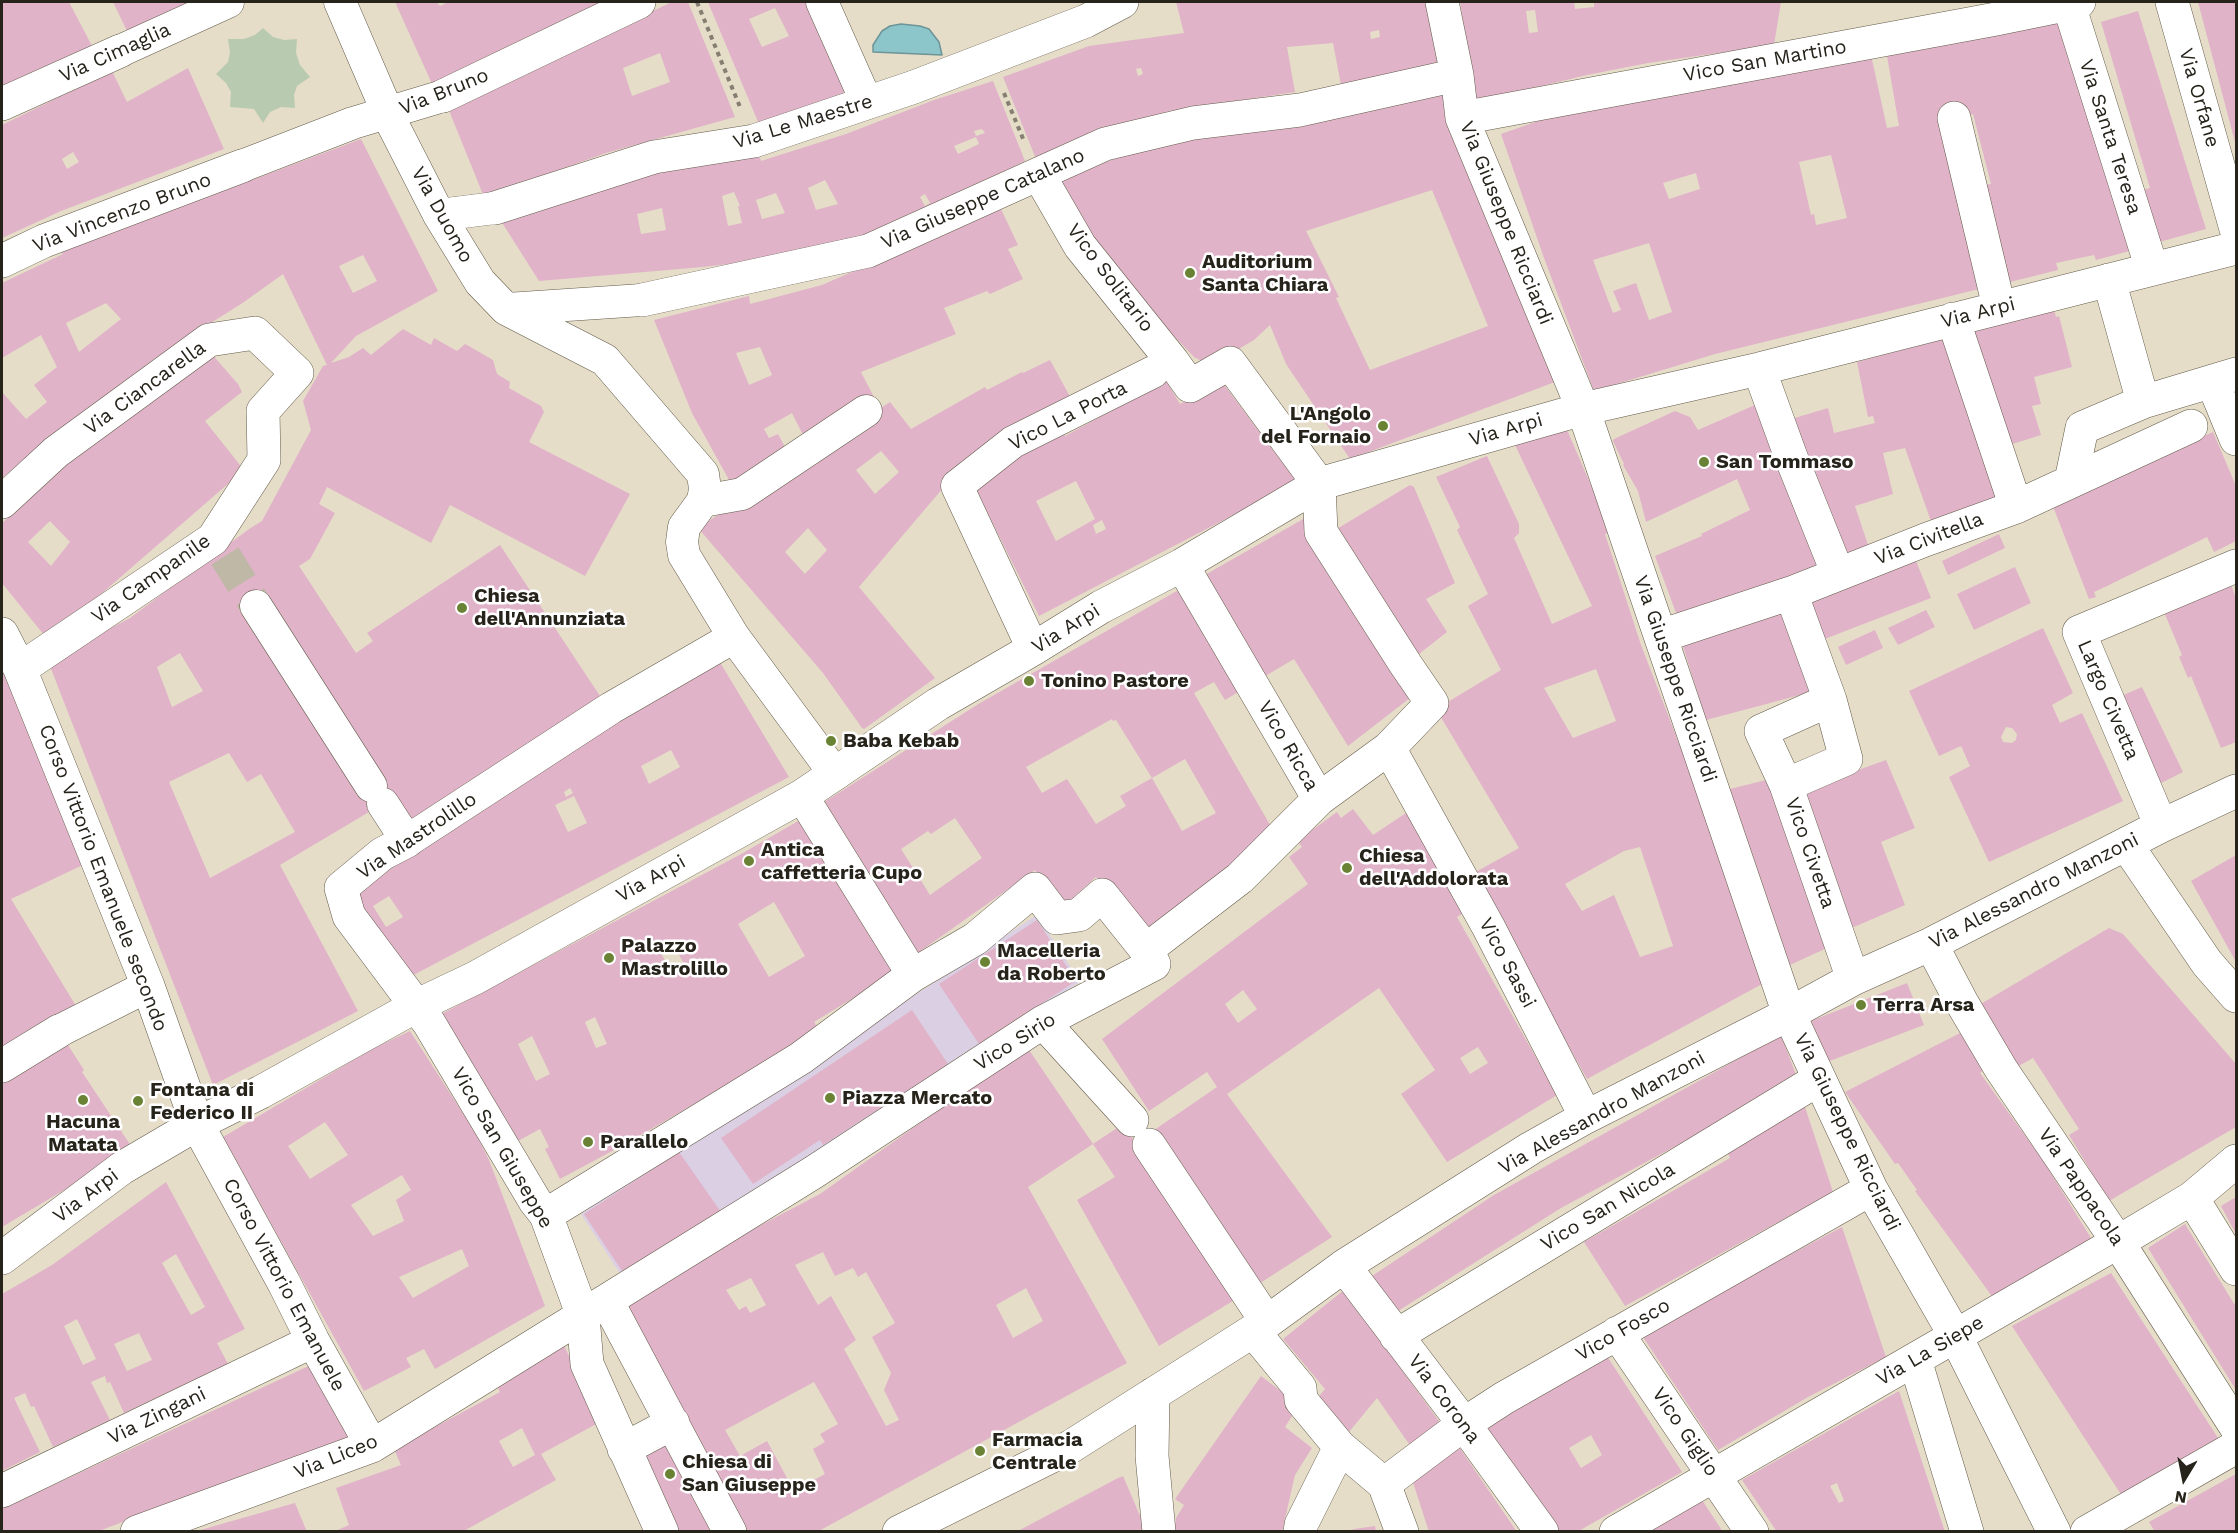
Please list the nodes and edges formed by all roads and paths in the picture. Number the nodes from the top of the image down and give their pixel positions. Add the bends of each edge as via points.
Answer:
1 (228, 2) edge
2 (340, 2) edge
3 (639, 2) edge
4 (697, 2) edge
5 (822, 2) edge
6 (1122, 2) edge
7 (1442, 2) edge
8 (1955, 2) edge
9 (2172, 2) edge
10 (2074, 3) edge
11 (1996, 19) junction
12 (120, 51) joint
13 (990, 58) junction
14 (1457, 75) junction
15 (443, 96) joint
16 (867, 103) junction
17 (2, 105) edge
18 (390, 114) junction
19 (1462, 118) junction
20 (1954, 118) dead end
21 (754, 141) junction
22 (242, 166) joint
23 (1039, 175) junction
24 (495, 208) joint
25 (439, 215) junction
26 (2236, 229) edge
27 (2236, 248) edge
28 (2, 261) edge
29 (2152, 269) junction
30 (2109, 280) junction
31 (642, 300) joint
32 (1999, 307) junction
33 (506, 309) junction
34 (1953, 319) junction
35 (1759, 369) junction
36 (1153, 372) dead end
37 (297, 373) joint
38 (2225, 378) edge
39 (2143, 402) junction
40 (1583, 409) junction
41 (866, 411) dead end
42 (2191, 426) dead end
43 (2236, 439) edge
44 (2071, 481) junction
45 (1319, 484) junction
46 (703, 501) junction
47 (2, 502) edge
48 (2016, 507) junction
49 (1182, 565) junction
50 (2236, 566) edge
51 (1838, 574) junction
52 (1791, 593) junction
53 (256, 606) tunnel mouth
54 (2, 634) edge
55 (1661, 636) junction
56 (734, 637) junction
57 (1033, 649) junction
58 (20, 669) junction
59 (1830, 700) junction
60 (1389, 748) junction
61 (835, 774) junction
62 (1786, 785) junction
63 (2236, 791) edge
64 (802, 796) junction
65 (1319, 799) junction
66 (2161, 826) junction
67 (407, 841) junction
68 (2126, 844) junction
69 (1931, 944) junction
70 (1146, 950) junction
71 (913, 975) junction
72 (1853, 979) junction
73 (148, 986) junction
74 (2236, 996) edge
75 (416, 1006) junction
76 (1789, 1014) junction
77 (1043, 1022) junction
78 (59, 1031) joint
79 (2, 1066) edge
80 (1819, 1079) junction
81 (1586, 1117) junction
82 (197, 1124) junction
83 (2236, 1161) edge
84 (1871, 1189) junction
85 (2192, 1197) junction
86 (546, 1215) junction
87 (2118, 1242) junction
88 (2, 1258) edge
89 (1344, 1266) junction
90 (2236, 1269) edge
91 (595, 1309) junction
92 (1260, 1327) junction
93 (1617, 1333) junction
94 (1396, 1336) junction
95 (1956, 1337) junction
96 (313, 1341) junction
97 (1915, 1360) junction
98 (1153, 1394) junction
99 (673, 1423) junction
100 (1464, 1424) junction
101 (2236, 1427) edge
102 (372, 1446) junction
103 (1340, 1447) junction
104 (2236, 1447) edge
105 (624, 1449) junction
106 (1714, 1473) junction
107 (1384, 1484) junction
108 (2, 1491) edge
109 (137, 1532) edge
110 (662, 1532) edge
111 (730, 1532) edge
112 (899, 1532) edge
113 (1159, 1532) edge
114 (1300, 1532) edge
115 (1402, 1532) edge
116 (1542, 1532) edge
117 (1616, 1532) edge
118 (1752, 1532) edge
119 (1967, 1532) edge
120 (2054, 1532) edge
121 (2087, 1532) edge

1 - 12 street, Via Cimaglia
2 - 18 street, Via Duomo
3 - 15 street, Via Bruno
4 - 21 path
5 - 16 street
6 - 13 street, Via Le Maestre via 1086,21
7 - 14 street, Via Giuseppe Ricciardi
8 - 11 street
9 - 26 street, Via Orfane
10 - 11 street, Vico San Martino
10 - 29 street, Via Santa Teresa
11 - 19 street, Vico San Martino
12 - 17 street, Via Cimaglia
13 - 16 street, Via Le Maestre
13 - 23 path
14 - 19 street, Via Giuseppe Ricciardi
14 - 23 street, Via Giuseppe Catalano via 1300,110 1193,123 1105,144
15 - 18 street, Via Bruno
16 - 21 street, Via Le Maestre
18 - 22 street, Via Bruno via 353,123
18 - 25 street, Via Duomo
19 - 40 street, Via Giuseppe Ricciardi
20 - 32 street
21 - 24 street, Via Le Maestre via 654,157
22 - 28 street, Via Vincenzo Bruno via 44,241
23 - 31 street, Via Giuseppe Catalano via 868,251
23 - 45 street, Vico Solitario via 1080,246 1190,386 1230,363
24 - 25 street, Via Le Maestre
25 - 33 street, Via Duomo via 480,282
27 - 29 street, Via Arpi
29 - 30 street, Via Arpi
30 - 32 street, Via Arpi
30 - 39 street
31 - 33 street, Via Giuseppe Catalano
32 - 34 street, Via Arpi
33 - 46 street, Via Duomo via 604,360 703,474
34 - 35 street, Via Arpi
34 - 48 street
35 - 40 street, Via Arpi
35 - 51 street
36 - 57 street, Vico La Porta via 1013,442 957,486
37 - 47 street, Via Ciancarella via 255,333 209,340 56,452
37 - 58 street, Via Campanile via 263,411 264,460 219,547
38 - 39 street
38 - 43 street
39 - 44 street via 2082,428
40 - 45 street, Via Arpi
40 - 55 street, Via Giuseppe Ricciardi
41 - 46 street via 742,494
42 - 44 street, Via Civitella
44 - 48 street, Via Civitella
45 - 49 street, Via Arpi
45 - 60 street, Vico Ricca via 1321,532 1432,703
46 - 56 street via 684,527 684,555
48 - 51 street, Via Civitella
49 - 57 street, Via Arpi via 1101,607
49 - 65 street, Vico Ricca
50 - 66 street, Largo Civetta via 2079,633
51 - 52 street, Via Civitella
52 - 55 street, Via Civitella
52 - 59 street, Vico Civetta
53 - 67 street
54 - 58 street, Corso Vittorio Emanuele secondo
55 - 76 street, Via Giuseppe Ricciardi
56 - 61 street
56 - 67 street, Via Mastrolillo via 611,708
57 - 61 street, Via Arpi via 938,704
58 - 73 street, Corso Vittorio Emanuele secondo
59 - 62 street, Vico Civetta via 1846,759
59 - 62 street via 1761,731
60 - 65 street, Vico Ricca
60 - 81 street, Vico Sassi via 1489,928
61 - 64 street, Via Arpi
62 - 72 street, Vico Civetta
63 - 66 street, Via Alessandro Manzoni
64 - 71 street
64 - 75 street, Via Arpi via 475,978
65 - 70 street via 1240,878
66 - 68 street, Via Alessandro Manzoni
67 - 75 street, Via Mastrolillo via 382,854 341,888 349,916
68 - 69 street, Via Alessandro Manzoni
68 - 74 street via 2207,963
69 - 72 street, Via Alessandro Manzoni
69 - 87 street, Via Pappacola via 2001,1069
70 - 71 street via 1102,895 1079,915 1057,918 1035,889 975,939
70 - 77 street, Vico Sirio via 1154,964
71 - 86 street via 801,1058
72 - 76 street, Via Alessandro Manzoni
73 - 78 street
73 - 82 street, Corso Vittorio Emanuele secondo
75 - 82 street, Via Arpi
75 - 86 street, Vico San Giuseppe
76 - 80 street, Via Giuseppe Ricciardi
76 - 81 street, Via Alessandro Manzoni
77 - 91 street, Vico Sirio
77 - 92 street via 1140,1132
78 - 79 street
80 - 84 street, Via Giuseppe Ricciardi
80 - 94 street, Vico San Nicola
81 - 89 street, Via Alessandro Manzoni
82 - 88 street, Via Arpi via 122,1168
82 - 96 street, Corso Vittorio Emanuele
83 - 85 street, Via La Siepe
84 - 93 street, Vico Fosco
84 - 95 street, Via Giuseppe Ricciardi
85 - 87 street, Via La Siepe
85 - 90 street
86 - 91 street, Vico San Giuseppe
87 - 95 street, Via La Siepe
87 - 101 street, Via Pappacola
89 - 92 street, Via Alessandro Manzoni
89 - 94 street, Via Corona
91 - 99 street, Vico San Giuseppe
91 - 102 street, Via Liceo
91 - 105 street, Vico San Giuseppe via 587,1364
92 - 98 street, Via Alessandro Manzoni
92 - 103 street via 1300,1388 1301,1400
93 - 100 street, Vico Fosco
93 - 106 street, Vico Giglio
94 - 100 street, Via Corona
95 - 97 street, Via La Siepe
95 - 120 street, Via Giuseppe Ricciardi
96 - 102 street, Corso Vittorio Emanuele
96 - 108 street, Via Zingani
97 - 106 street, Via La Siepe
97 - 119 street
98 - 112 street, Via Alessandro Manzoni via 1070,1447
98 - 113 street via 1152,1456
99 - 105 street
99 - 111 street, Vico San Giuseppe
100 - 107 street, Vico Fosco
100 - 116 street, Via Corona
102 - 109 street, Via Liceo
103 - 107 street
103 - 114 street
104 - 121 street
105 - 110 street, Vico San Giuseppe
106 - 117 street, Via La Siepe
106 - 118 street, Vico Giglio
107 - 115 street

